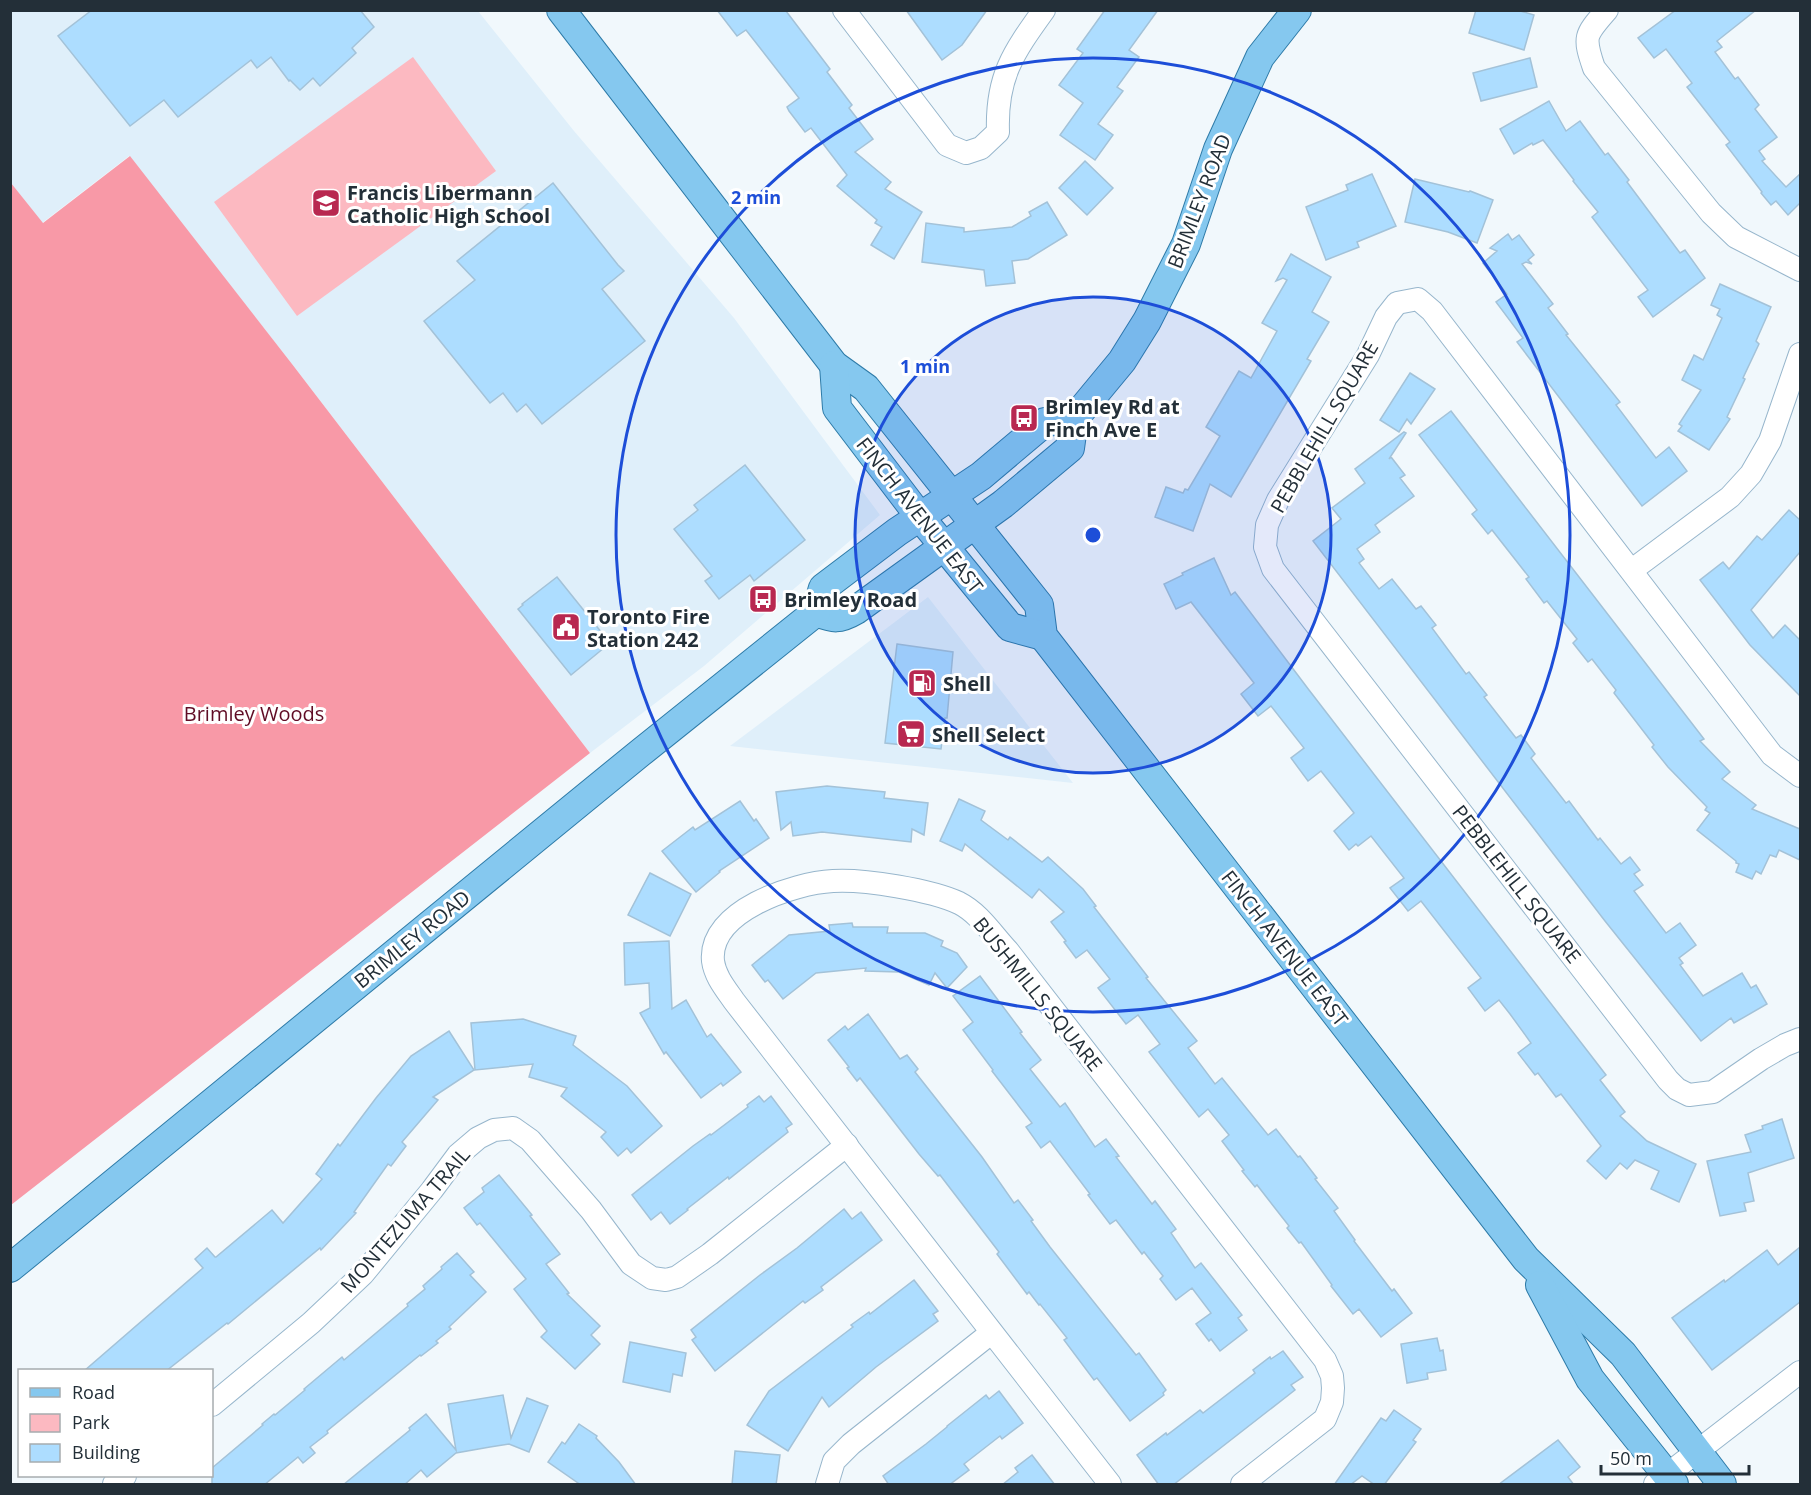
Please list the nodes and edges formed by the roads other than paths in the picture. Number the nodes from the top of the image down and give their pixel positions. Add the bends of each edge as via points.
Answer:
1 (561, 10) edge
2 (844, 10) edge
3 (1044, 10) edge
4 (1297, 10) edge
5 (1607, 10) edge
6 (1800, 270) edge
7 (1800, 354) edge
8 (834, 366) junction
9 (1074, 419) junction
10 (952, 496) junction
11 (920, 517) junction
12 (975, 524) junction
13 (944, 547) junction
14 (1632, 570) junction
15 (816, 612) junction
16 (1043, 636) junction
17 (1800, 776) edge
18 (1800, 1039) edge
19 (847, 1145) junction
20 (1526, 1259) junction
21 (10, 1268) edge
22 (992, 1333) junction
23 (1800, 1372) edge
24 (213, 1404) edge
25 (1696, 1452) junction
26 (1665, 1481) edge
27 (827, 1485) edge
28 (1110, 1485) edge
29 (1242, 1485) edge
30 (1722, 1485) edge

1 - 8 main road, FINCH AVENUE EAST
2 - 3 street via 947,145 966,153 981,148 999,132 997,112 1004,77
4 - 9 main road, BRIMLEY ROAD via 1260,57 1218,149 1186,244 1147,321 1122,362
5 - 6 street via 1588,32 1587,48 1594,68 1711,213 1736,237
7 - 14 street via 1770,441 1751,474 1730,497
8 - 10 main road, FINCH AVENUE EAST via 866,388
8 - 11 main road, FINCH AVENUE EAST via 837,408
9 - 10 main road, BRIMLEY ROAD via 1045,422
9 - 12 main road via 1070,448
10 - 11 main road, BRIMLEY ROAD
10 - 12 main road, FINCH AVENUE EAST
11 - 13 main road, FINCH AVENUE EAST
11 - 15 main road, BRIMLEY ROAD via 823,588
12 - 13 main road
12 - 16 main road, FINCH AVENUE EAST via 1039,605
13 - 15 main road via 844,617 832,618
13 - 16 main road, FINCH AVENUE EAST via 1010,627
14 - 17 street, PEBBLEHILL SQUARE via 1772,755
14 - 18 street, PEBBLEHILL SQUARE via 1432,311 1418,299 1397,303 1386,317 1368,355 1278,500 1267,525 1265,547 1273,569 1677,1089 1689,1095 1713,1092 1761,1059
15 - 21 main road, BRIMLEY ROAD
16 - 20 main road, FINCH AVENUE EAST
19 - 22 street, BUSHMILLS SQUARE
19 - 24 street, MONTEZUMA TRAIL via 710,1254 666,1280 652,1278 631,1264 591,1210 530,1140 513,1128 494,1130 458,1155 363,1274
19 - 29 street, BUSHMILLS SQUARE via 717,976 715,944 722,930 745,910 771,895 802,885 832,881 896,887 960,904 1008,951 1325,1360 1333,1388 1325,1419
20 - 25 main road, FINCH AVENUE EAST via 1623,1354
20 - 26 main road, FINCH AVENUE EAST via 1590,1379
22 - 27 street via 851,1444 834,1461
22 - 28 street, BUSHMILLS SQUARE
23 - 25 street
25 - 26 street
25 - 30 main road, FINCH AVENUE EAST

